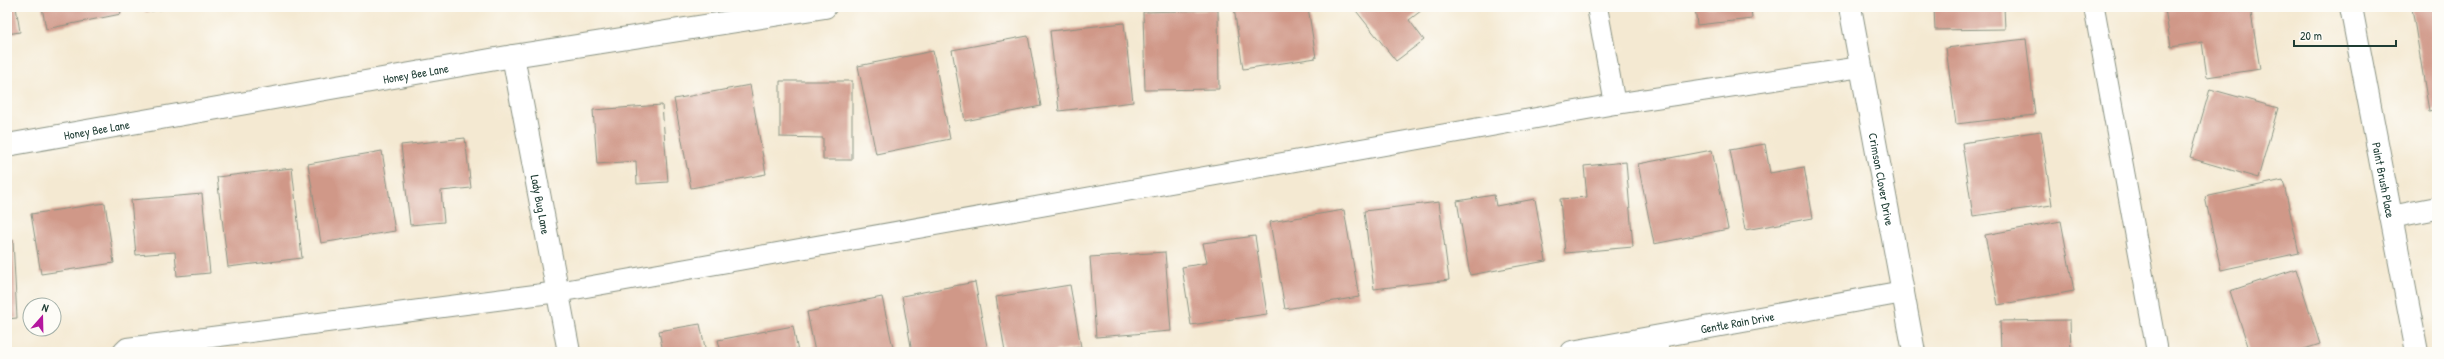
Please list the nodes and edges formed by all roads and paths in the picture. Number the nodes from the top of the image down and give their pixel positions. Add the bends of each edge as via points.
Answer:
1 (825, 7) edge
2 (1597, 7) edge
3 (1850, 7) edge
4 (2094, 7) edge
5 (2351, 7) edge
6 (513, 56) junction
7 (1861, 67) junction
8 (1615, 104) junction
9 (7, 146) edge
10 (2437, 208) edge
11 (2391, 217) junction
12 (558, 292) junction
13 (1903, 292) junction
14 (1658, 344) edge
15 (123, 352) edge
16 (569, 352) edge
17 (1572, 352) edge
18 (1914, 352) edge
19 (2157, 352) edge
20 (2417, 352) edge

1 - 6 street, Honey Bee Lane
2 - 8 lane
3 - 7 street, Crimson Clover Drive
4 - 19 lane
5 - 11 street, Paint Brush Place
6 - 9 street, Honey Bee Lane
6 - 12 street, Lady Bug Lane
7 - 8 lane
7 - 13 street, Crimson Clover Drive
8 - 12 lane
10 - 11 street
11 - 20 street, Paint Brush Place
12 - 15 lane via 127,348
12 - 16 street, Lady Bug Lane
13 - 14 street, Gentle Rain Drive
13 - 18 street, Crimson Clover Drive
14 - 17 street, Gentle Rain Drive

